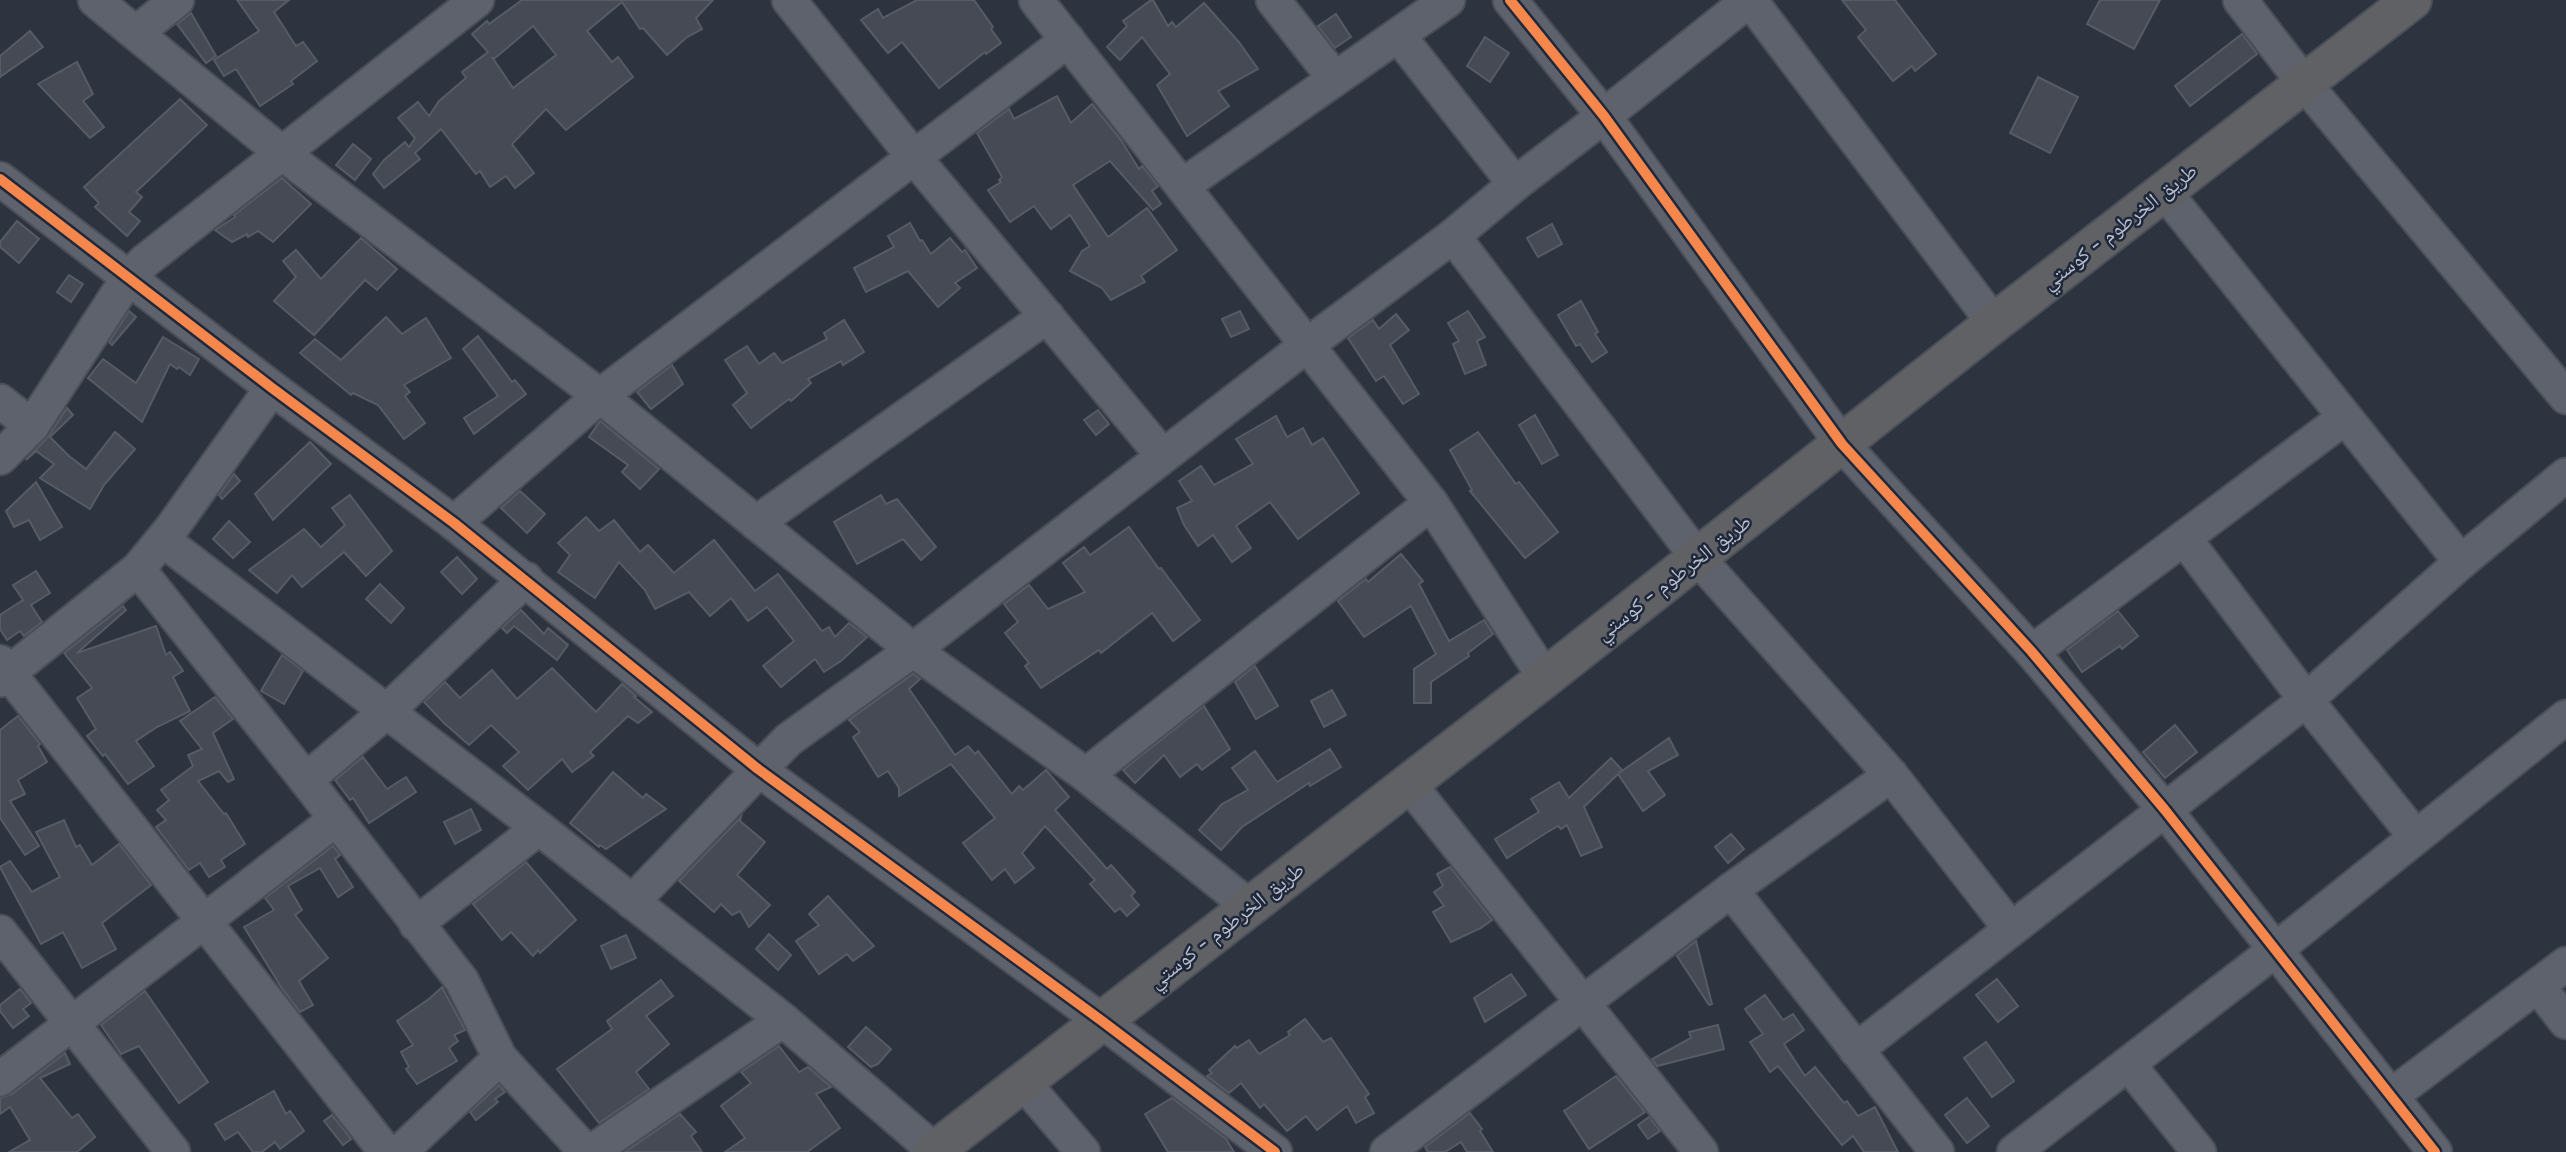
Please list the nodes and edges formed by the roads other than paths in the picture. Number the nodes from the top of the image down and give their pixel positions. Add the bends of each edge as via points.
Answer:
1 (95, 0) edge
2 (177, 0) edge
3 (477, 0) edge
4 (789, 0) edge
5 (1036, 0) edge
6 (1273, 0) edge
7 (1448, 0) edge
8 (1510, 0) edge
9 (1750, 0) edge
10 (2240, 0) edge
11 (2412, 0) edge
12 (136, 33) junction
13 (1398, 35) junction
14 (1068, 40) junction
15 (1335, 79) junction
16 (2304, 83) junction
17 (1604, 116) junction
18 (283, 154) junction
19 (913, 156) junction
20 (0, 178) edge
21 (1515, 184) junction
22 (1182, 187) junction
23 (2164, 191) junction
24 (1452, 236) junction
25 (128, 278) junction
26 (1046, 316) junction
27 (1994, 323) junction
28 (1307, 345) junction
29 (272, 388) junction
30 (600, 396) junction
31 (2566, 397) edge
32 (0, 401) edge
33 (2344, 418) junction
34 (32, 426) junction
35 (1842, 443) junction
36 (1163, 456) junction
37 (0, 458) edge
38 (2566, 475) edge
39 (1431, 503) junction
40 (454, 523) junction
41 (756, 523) junction
42 (2184, 538) junction
43 (163, 540) junction
44 (1697, 557) junction
45 (2462, 562) junction
46 (138, 569) junction
47 (526, 579) junction
48 (913, 650) junction
49 (2032, 652) junction
50 (3, 672) edge
51 (1545, 678) junction
52 (2306, 699) junction
53 (386, 712) junction
54 (2566, 718) edge
55 (758, 769) junction
56 (1086, 775) junction
57 (1891, 775) junction
58 (306, 780) junction
59 (1409, 784) junction
60 (2165, 810) junction
61 (335, 820) junction
62 (539, 828) junction
63 (2415, 836) junction
64 (1731, 890) junction
65 (632, 902) junction
66 (1250, 907) junction
67 (205, 922) junction
68 (416, 924) junction
69 (2010, 928) junction
70 (0, 932) edge
71 (2274, 951) junction
72 (2566, 964) edge
73 (2538, 986) junction
74 (1582, 1002) junction
75 (783, 1020) junction
76 (1102, 1021) junction
77 (72, 1022) junction
78 (2566, 1022) edge
79 (1856, 1050) junction
80 (500, 1058) junction
81 (2128, 1064) junction
82 (0, 1079) edge
83 (1023, 1082) junction
84 (2391, 1096) junction
85 (934, 1151) edge
86 (173, 1152) edge
87 (386, 1152) edge
88 (400, 1152) edge
89 (589, 1152) edge
90 (1083, 1152) edge
91 (1275, 1152) edge
92 (1387, 1152) edge
93 (1701, 1152) edge
94 (1937, 1152) edge
95 (2014, 1152) edge
96 (2199, 1152) edge
97 (2435, 1152) edge

1 - 12 street
2 - 12 street
3 - 18 street
4 - 19 street
5 - 14 street
6 - 15 street
7 - 13 street
8 - 17 street
9 - 17 street
9 - 27 street
10 - 16 street
11 - 16 highway, طريق الخرطوم - كوستي
12 - 18 street
13 - 15 street
13 - 21 street
14 - 19 street
14 - 22 street
15 - 22 street
16 - 23 highway, طريق الخرطوم - كوستي
16 - 31 street
17 - 21 street
17 - 35 street
18 - 25 street
18 - 30 street
19 - 26 street
19 - 30 street
20 - 25 street
21 - 24 street
22 - 28 street
23 - 27 highway, طريق الخرطوم - كوستي
23 - 33 street
24 - 28 street
24 - 44 street
25 - 29 street
25 - 34 street
26 - 36 street
26 - 41 street
27 - 35 highway, طريق الخرطوم - كوستي
28 - 36 street
28 - 39 street
29 - 40 street
29 - 43 street
30 - 40 street
30 - 41 street
32 - 34 street
33 - 42 street
33 - 45 street
34 - 37 street
35 - 44 highway, طريق الخرطوم - كوستي
35 - 49 street
36 - 48 street
38 - 45 street
39 - 51 street
39 - 56 street
40 - 47 street
41 - 48 street
42 - 49 street
42 - 52 street
43 - 46 street
43 - 53 street
44 - 51 highway, طريق الخرطوم - كوستي
44 - 57 street
45 - 52 street
46 - 50 street
46 - 58 street
47 - 53 street
47 - 55 street
48 - 55 street via 815,718
48 - 56 street
49 - 60 street
50 - 67 street
51 - 59 highway, طريق الخرطوم - كوستي
52 - 60 street
52 - 63 street
53 - 58 street
53 - 62 street
54 - 63 street
55 - 65 street
55 - 76 street
56 - 66 street
57 - 64 street
57 - 69 street
58 - 61 street
59 - 66 highway, طريق الخرطوم - كوستي
59 - 74 street
60 - 69 street
60 - 71 street
61 - 67 street
61 - 68 street
62 - 65 street
62 - 68 street
63 - 71 street
64 - 74 street
64 - 79 street
65 - 75 street
66 - 76 highway, طريق الخرطوم - كوستي
67 - 77 street
67 - 87 street
68 - 80 street via 461,981
69 - 79 street
70 - 77 street
71 - 81 street
71 - 84 street
72 - 73 street
73 - 78 street
73 - 84 street
74 - 92 street
74 - 93 street
75 - 85 street
75 - 89 street
76 - 83 highway, طريق الخرطوم - كوستي
76 - 91 street
77 - 82 street
77 - 86 street
79 - 94 street
80 - 88 street
80 - 89 street
81 - 95 street
81 - 96 street
83 - 85 highway, طريق الخرطوم - كوستي
83 - 90 street
84 - 97 street

